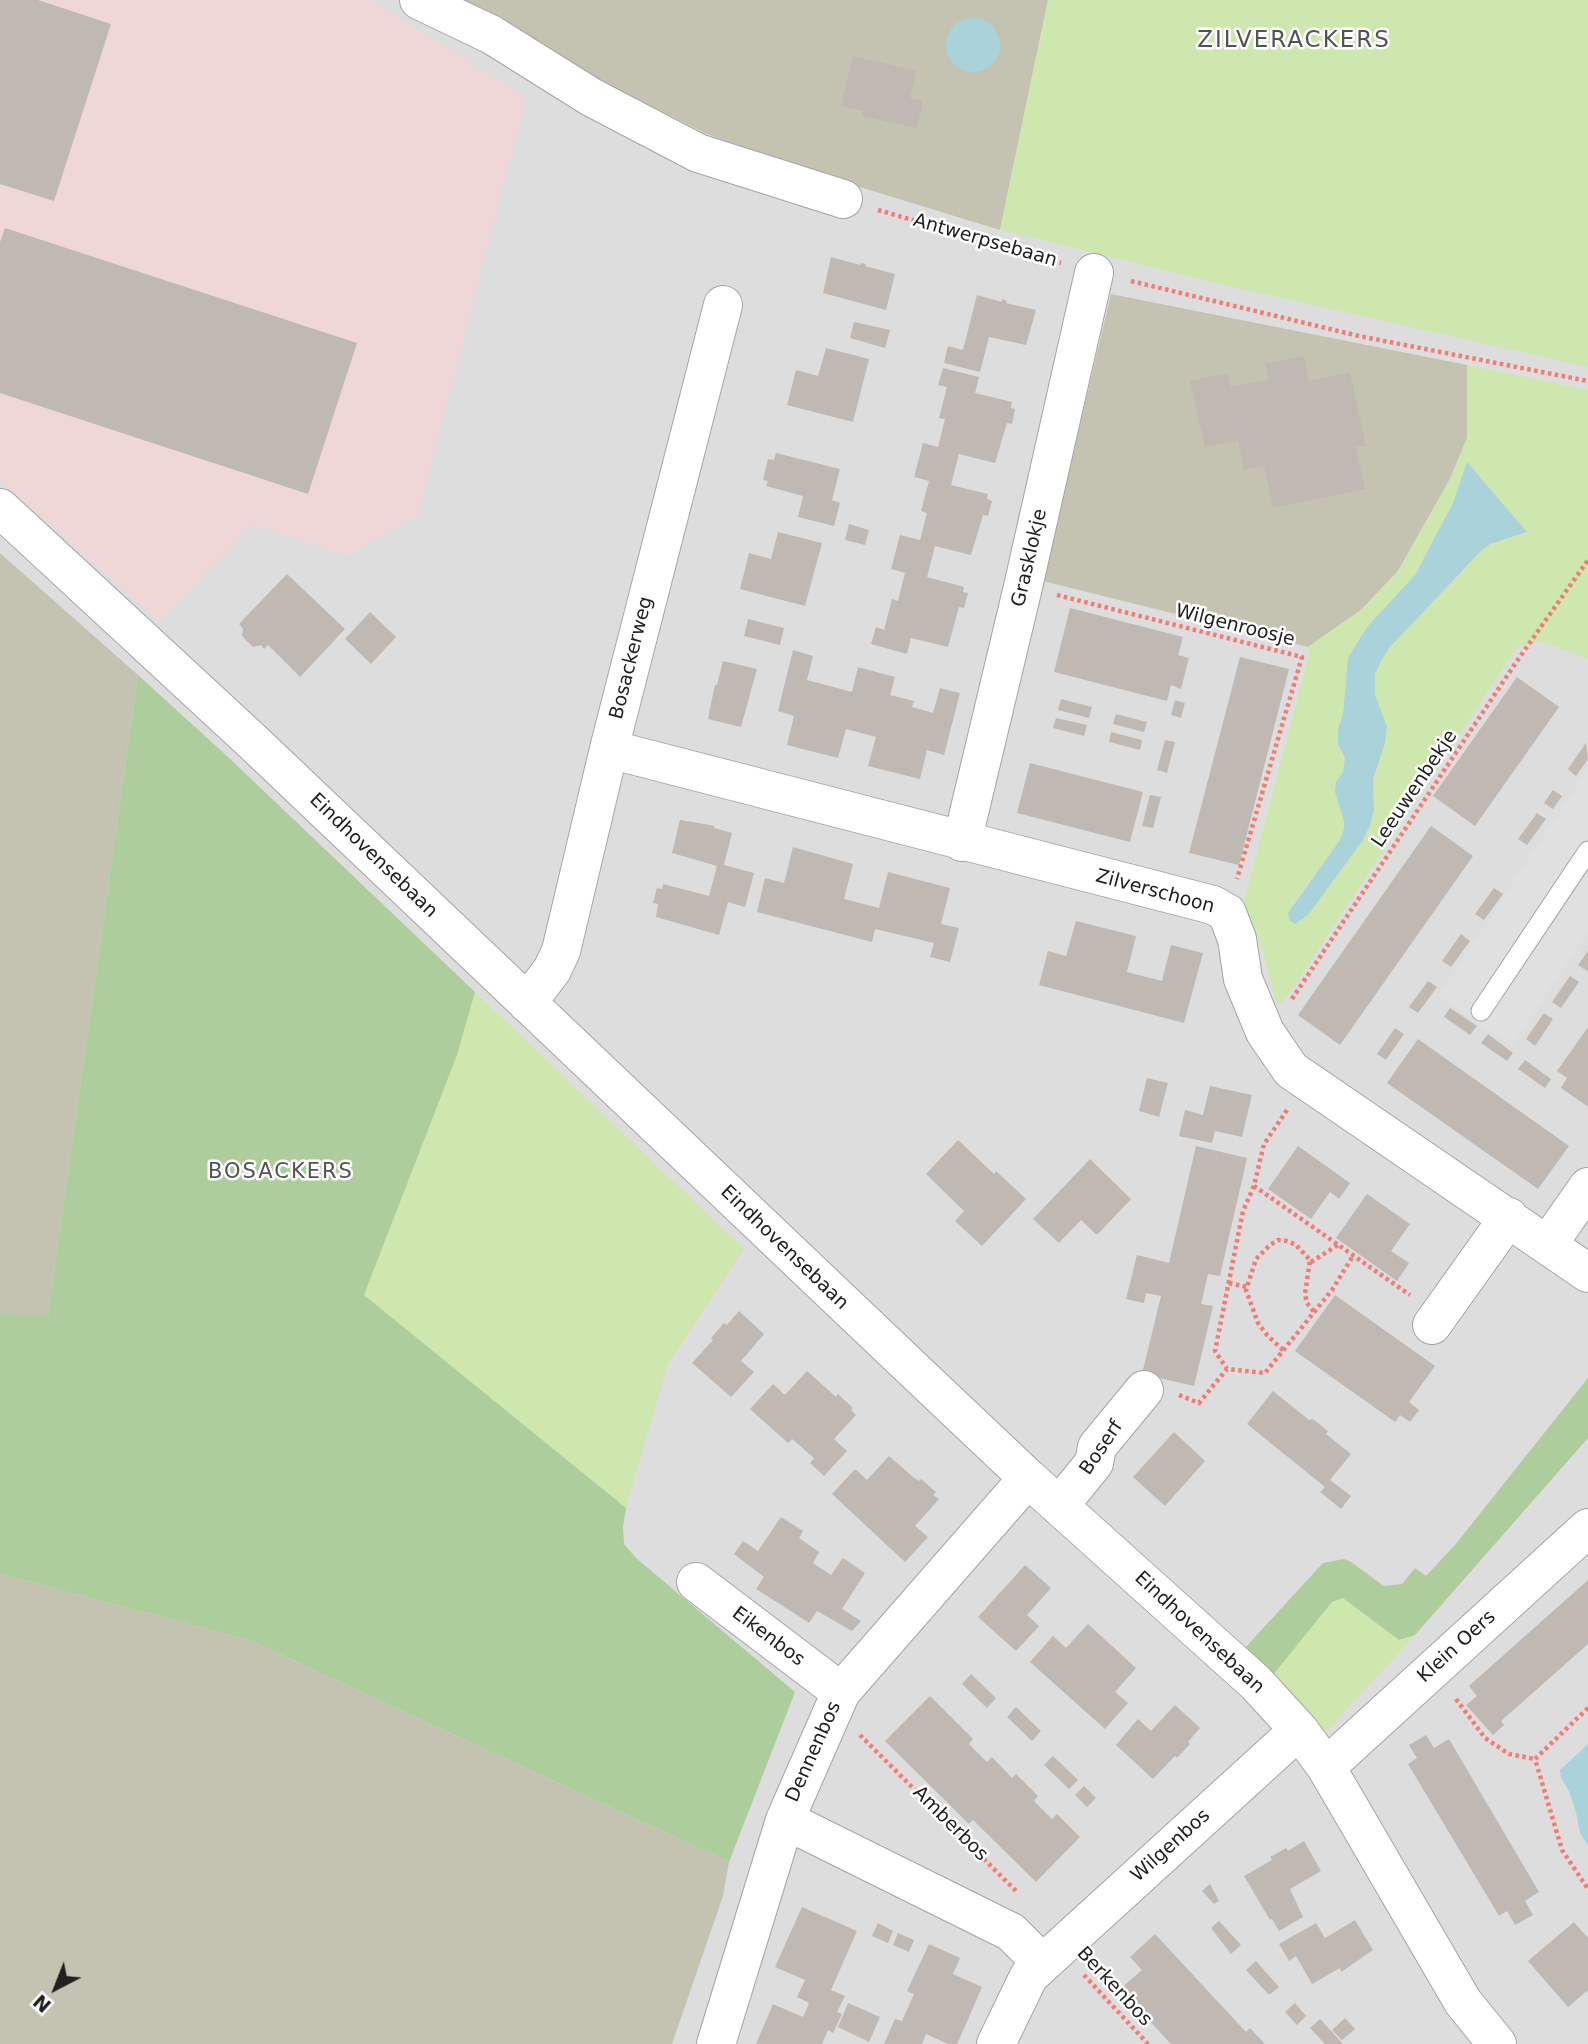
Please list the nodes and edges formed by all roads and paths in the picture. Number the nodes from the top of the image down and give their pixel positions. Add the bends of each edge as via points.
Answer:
1 (419, 0) edge
2 (843, 199) joint
3 (1094, 273) junction
4 (723, 305) dead end
5 (1588, 381) edge
6 (0, 508) edge
7 (1588, 560) edge
8 (1023, 587) junction
9 (609, 749) junction
10 (962, 842) junction
11 (1588, 851) edge
12 (1227, 913) junction
13 (527, 1003) junction
14 (1481, 1011) dead end
15 (1265, 1032) junction
16 (1307, 1080) junction
17 (1254, 1186) junction
18 (1588, 1187) edge
19 (1508, 1217) junction
20 (1548, 1244) junction
21 (1338, 1245) junction
22 (1353, 1256) junction
23 (1310, 1262) junction
24 (1588, 1273) edge
25 (1228, 1283) junction
26 (1247, 1287) junction
27 (1314, 1312) junction
28 (1436, 1321) joint
29 (1283, 1350) junction
30 (1227, 1369) junction
31 (1144, 1390) joint
32 (1028, 1478) junction
33 (1059, 1506) junction
34 (1588, 1528) edge
35 (696, 1582) dead end
36 (1434, 1668) junction
37 (837, 1700) junction
38 (1588, 1708) edge
39 (1299, 1730) junction
40 (1535, 1759) junction
41 (1326, 1767) junction
42 (785, 1820) junction
43 (1588, 1889) edge
44 (1022, 1899) dead end
45 (1050, 1955) junction
46 (716, 2044) edge
47 (996, 2044) edge
48 (1148, 2044) edge
49 (1497, 2044) edge

1 - 2 street via 492,35 591,97 698,153
2 - 3 path, Antwerpsebaan
3 - 5 path, Antwerpsebaan via 1359,336
3 - 8 street, Grasklokje
4 - 9 street, Bosackerweg
6 - 13 street, Eindhovensebaan
7 - 15 path, Leeuwenbekje via 1294,996
8 - 10 street, Grasklokje
8 - 12 path, Wilgenroosje via 1302,657
9 - 10 street, Zilverschoon
9 - 13 street, Bosackerweg via 561,951
10 - 12 street, Zilverschoon via 1213,905
11 - 14 lane
12 - 15 street, Zilverschoon via 1237,939 1243,979
13 - 32 street, Eindhovensebaan
15 - 16 street, Zilverschoon via 1292,1069
16 - 17 path via 1264,1144
16 - 19 street, Zilverschoon
17 - 21 path
17 - 25 path via 1243,1212
18 - 20 street
19 - 20 street, Zilverschoon
19 - 28 street
20 - 24 street, Zilverschoon
21 - 22 path
21 - 23 path
22 - 27 path
22 - 28 path
23 - 26 path via 1296,1245 1278,1240 1256,1259
23 - 27 path via 1305,1294
25 - 26 path
25 - 30 path via 1215,1351
26 - 29 path via 1258,1323
27 - 29 path
29 - 30 path via 1265,1373
30 - 31 path via 1199,1403 1157,1386
31 - 33 street, Boserf via 1097,1447 1094,1463
32 - 33 street, Eindhovensebaan
32 - 37 street, Dennenbos
33 - 39 street, Eindhovensebaan via 1256,1683
34 - 36 street, Klein Oers
35 - 37 street, Eikenbos
36 - 40 path via 1485,1738 1509,1754
36 - 41 street, Klein Oers
37 - 42 street, Dennenbos
37 - 44 path, Amberbos
38 - 40 path
39 - 41 street, Eindhovensebaan
39 - 45 street, Wilgenbos
40 - 43 path via 1562,1850
41 - 49 street, Eindhovensebaan via 1463,2002
42 - 45 street
42 - 46 street, Dennenbos
45 - 47 street via 1029,1976
45 - 48 path, Berkenbos

